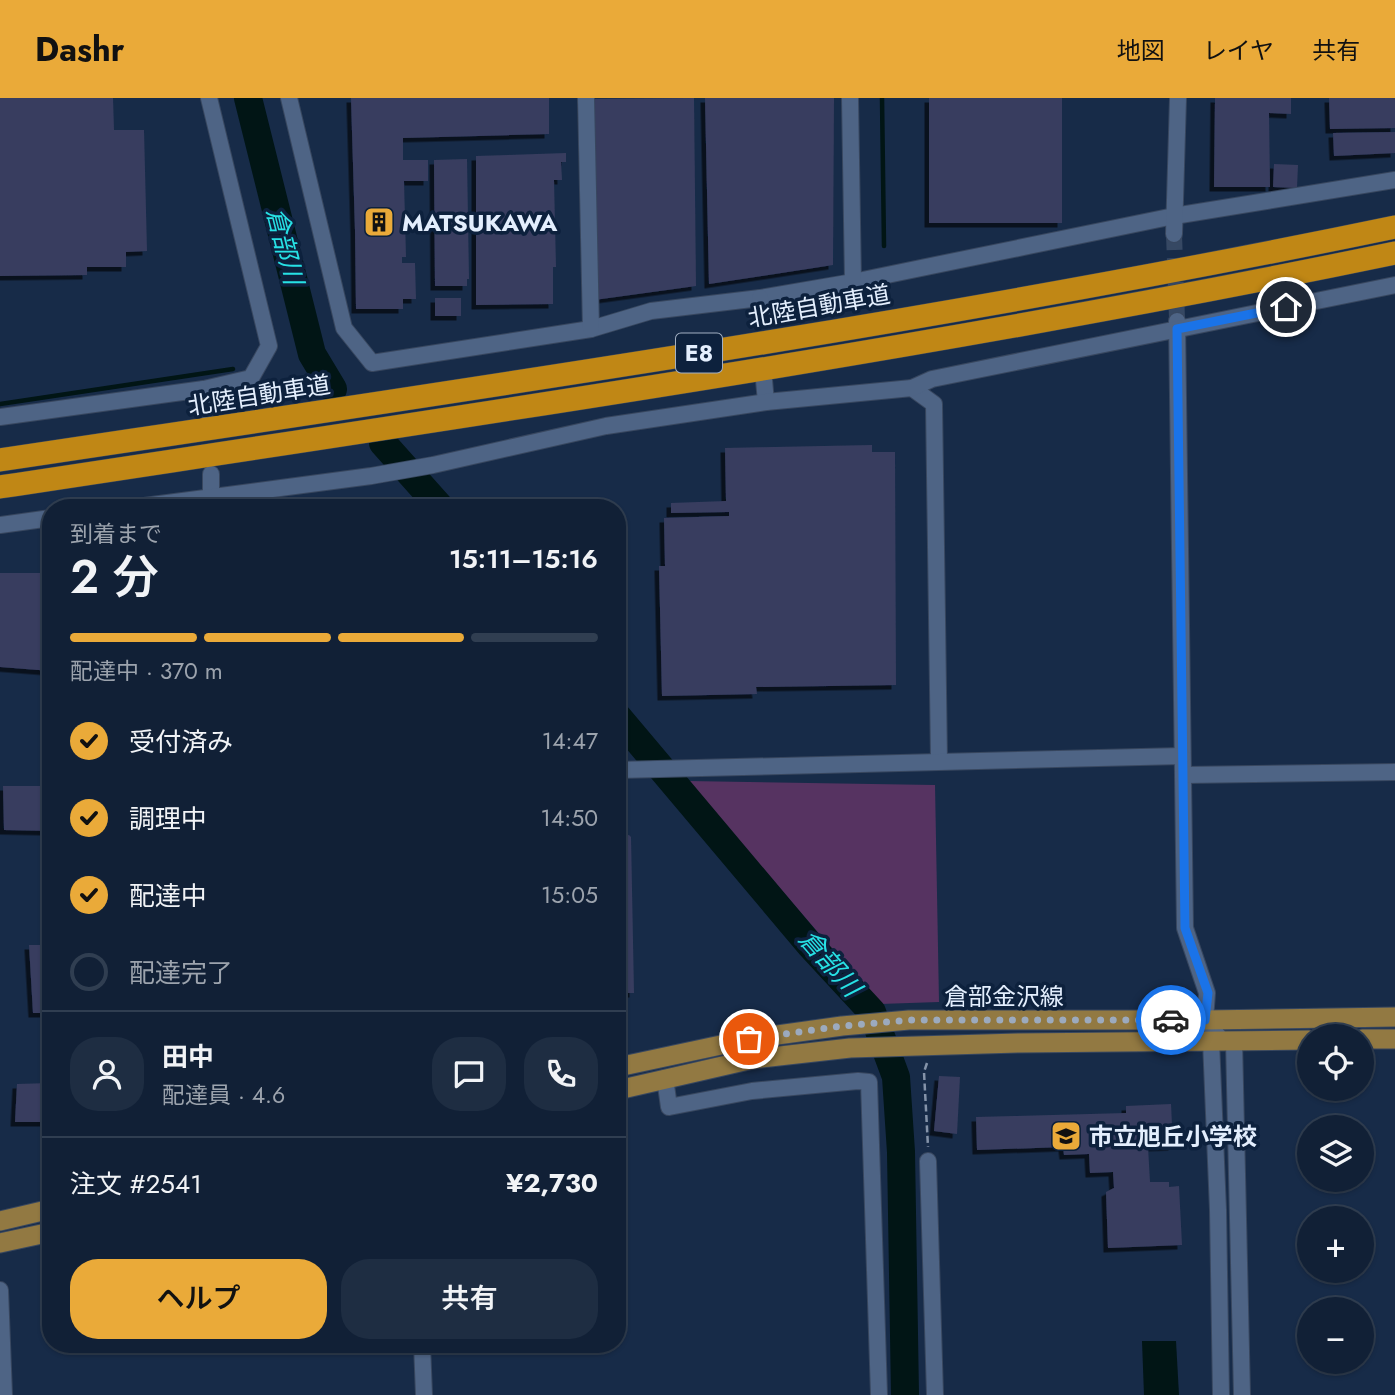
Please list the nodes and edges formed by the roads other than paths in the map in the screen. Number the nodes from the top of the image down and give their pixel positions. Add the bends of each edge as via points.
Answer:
1 (209, 98) edge
2 (289, 98) edge
3 (586, 98) edge
4 (850, 98) edge
5 (1178, 98) edge
6 (1395, 180) edge
7 (1174, 216) junction
8 (1395, 227) edge
9 (1174, 234) tunnel mouth
10 (1395, 253) edge
11 (853, 282) junction
12 (1395, 285) edge
13 (760, 298) junction
14 (763, 319) dead end
15 (1177, 324) junction
16 (591, 329) junction
17 (764, 380) dead end
18 (912, 388) junction
19 (204, 389) junction
20 (766, 402) junction
21 (206, 410) dead end
22 (0, 417) edge
23 (0, 460) edge
24 (211, 474) dead end
25 (0, 487) edge
26 (211, 499) edge
27 (229, 499) edge
28 (42, 519) edge
29 (0, 525) edge
30 (1182, 756) junction
31 (939, 761) junction
32 (626, 770) edge
33 (1395, 772) edge
34 (1183, 775) junction
35 (1395, 1017) edge
36 (1205, 1020) junction
37 (1374, 1039) edge
38 (1395, 1039) edge
39 (1297, 1040) edge
40 (1223, 1041) junction
41 (626, 1065) edge
42 (664, 1079) junction
43 (626, 1088) edge
44 (928, 1160) road end
45 (42, 1211) edge
46 (0, 1221) edge
47 (42, 1234) edge
48 (0, 1243) edge
49 (0, 1290) edge
50 (422, 1353) edge
51 (4, 1395) edge
52 (424, 1395) edge
53 (879, 1395) edge
54 (935, 1395) edge
55 (1221, 1395) edge
56 (1242, 1395) edge

1 - 19 street via 269,346 251,378
2 - 16 street via 344,328 372,363
3 - 16 street
4 - 11 street
5 - 7 street
6 - 7 street
7 - 9 street
7 - 11 street
8 - 23 highway, 北陸自動車道 / E8 via 785,339
10 - 25 highway, 北陸自動車道 / E8 via 800,363
11 - 13 street
12 - 15 street
13 - 14 street
13 - 16 street via 651,312
15 - 18 street via 932,379
15 - 30 street
17 - 20 street
18 - 20 street
18 - 31 street via 934,404
19 - 21 street
19 - 22 street
20 - 27 street via 606,426 433,465
24 - 26 street
28 - 29 street
30 - 31 street
30 - 34 street
31 - 32 street
33 - 34 street
34 - 36 street via 1185,928 1208,993
35 - 36 main road, 倉部金沢線
36 - 40 street
36 - 41 main road, 倉部金沢線 via 909,1020 749,1039
37 - 38 main road
39 - 40 main road, 倉部金沢線
40 - 42 main road, 倉部金沢線 via 850,1048 753,1059
40 - 55 street via 1218,1210
40 - 56 street
42 - 43 main road, 倉部金沢線
42 - 53 street via 669,1107 752,1091 869,1082
44 - 54 street
45 - 46 main road
47 - 48 main road
49 - 51 street
50 - 52 street

